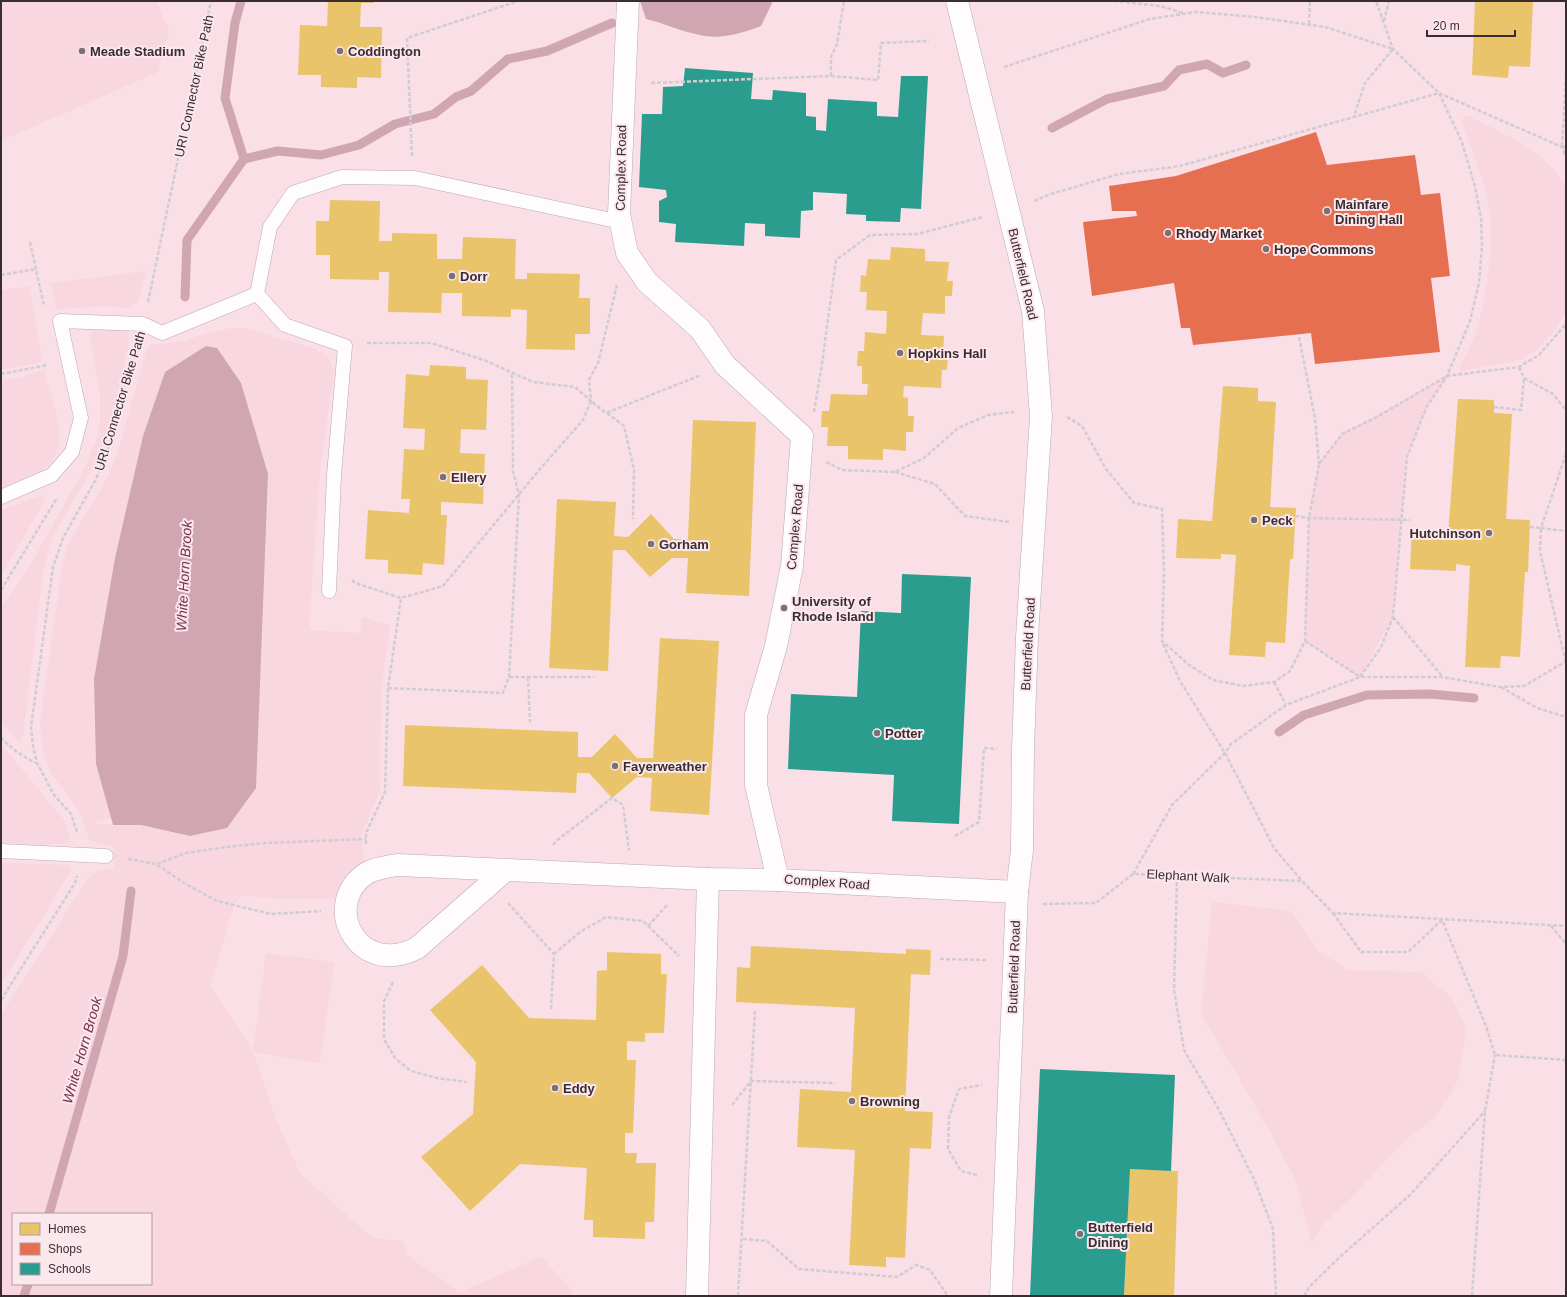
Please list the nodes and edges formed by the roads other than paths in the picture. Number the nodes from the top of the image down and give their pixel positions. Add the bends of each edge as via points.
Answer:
1 (628, 1) edge
2 (957, 1) edge
3 (621, 222) junction
4 (257, 294) junction
5 (1, 497) edge
6 (328, 591) dead end
7 (1, 851) edge
8 (106, 856) road end
9 (498, 877) junction
10 (708, 879) junction
11 (778, 880) junction
12 (1017, 892) junction
13 (697, 1296) edge
14 (1002, 1296) edge

1 - 3 street, Complex Road via 619,214
2 - 12 street, Butterfield Road via 1033,311 1041,416 1027,652 1022,850
3 - 4 lane via 415,178 342,177 293,193 270,227
3 - 11 street, Complex Road via 627,253 647,282 700,329 725,365 802,436 792,566 776,646 756,715 756,785
4 - 5 lane via 162,333 143,324 60,322 81,418 72,452 52,475
4 - 6 lane via 285,325 345,346 334,475
7 - 8 lane
9 - 9 street via 417,948 406,954 377,954 364,948 353,937 347,924 345,909 349,895 356,882 368,873 397,865
9 - 10 street via 538,872
10 - 11 street
10 - 13 street
11 - 12 street, Complex Road
12 - 14 street, Butterfield Road

